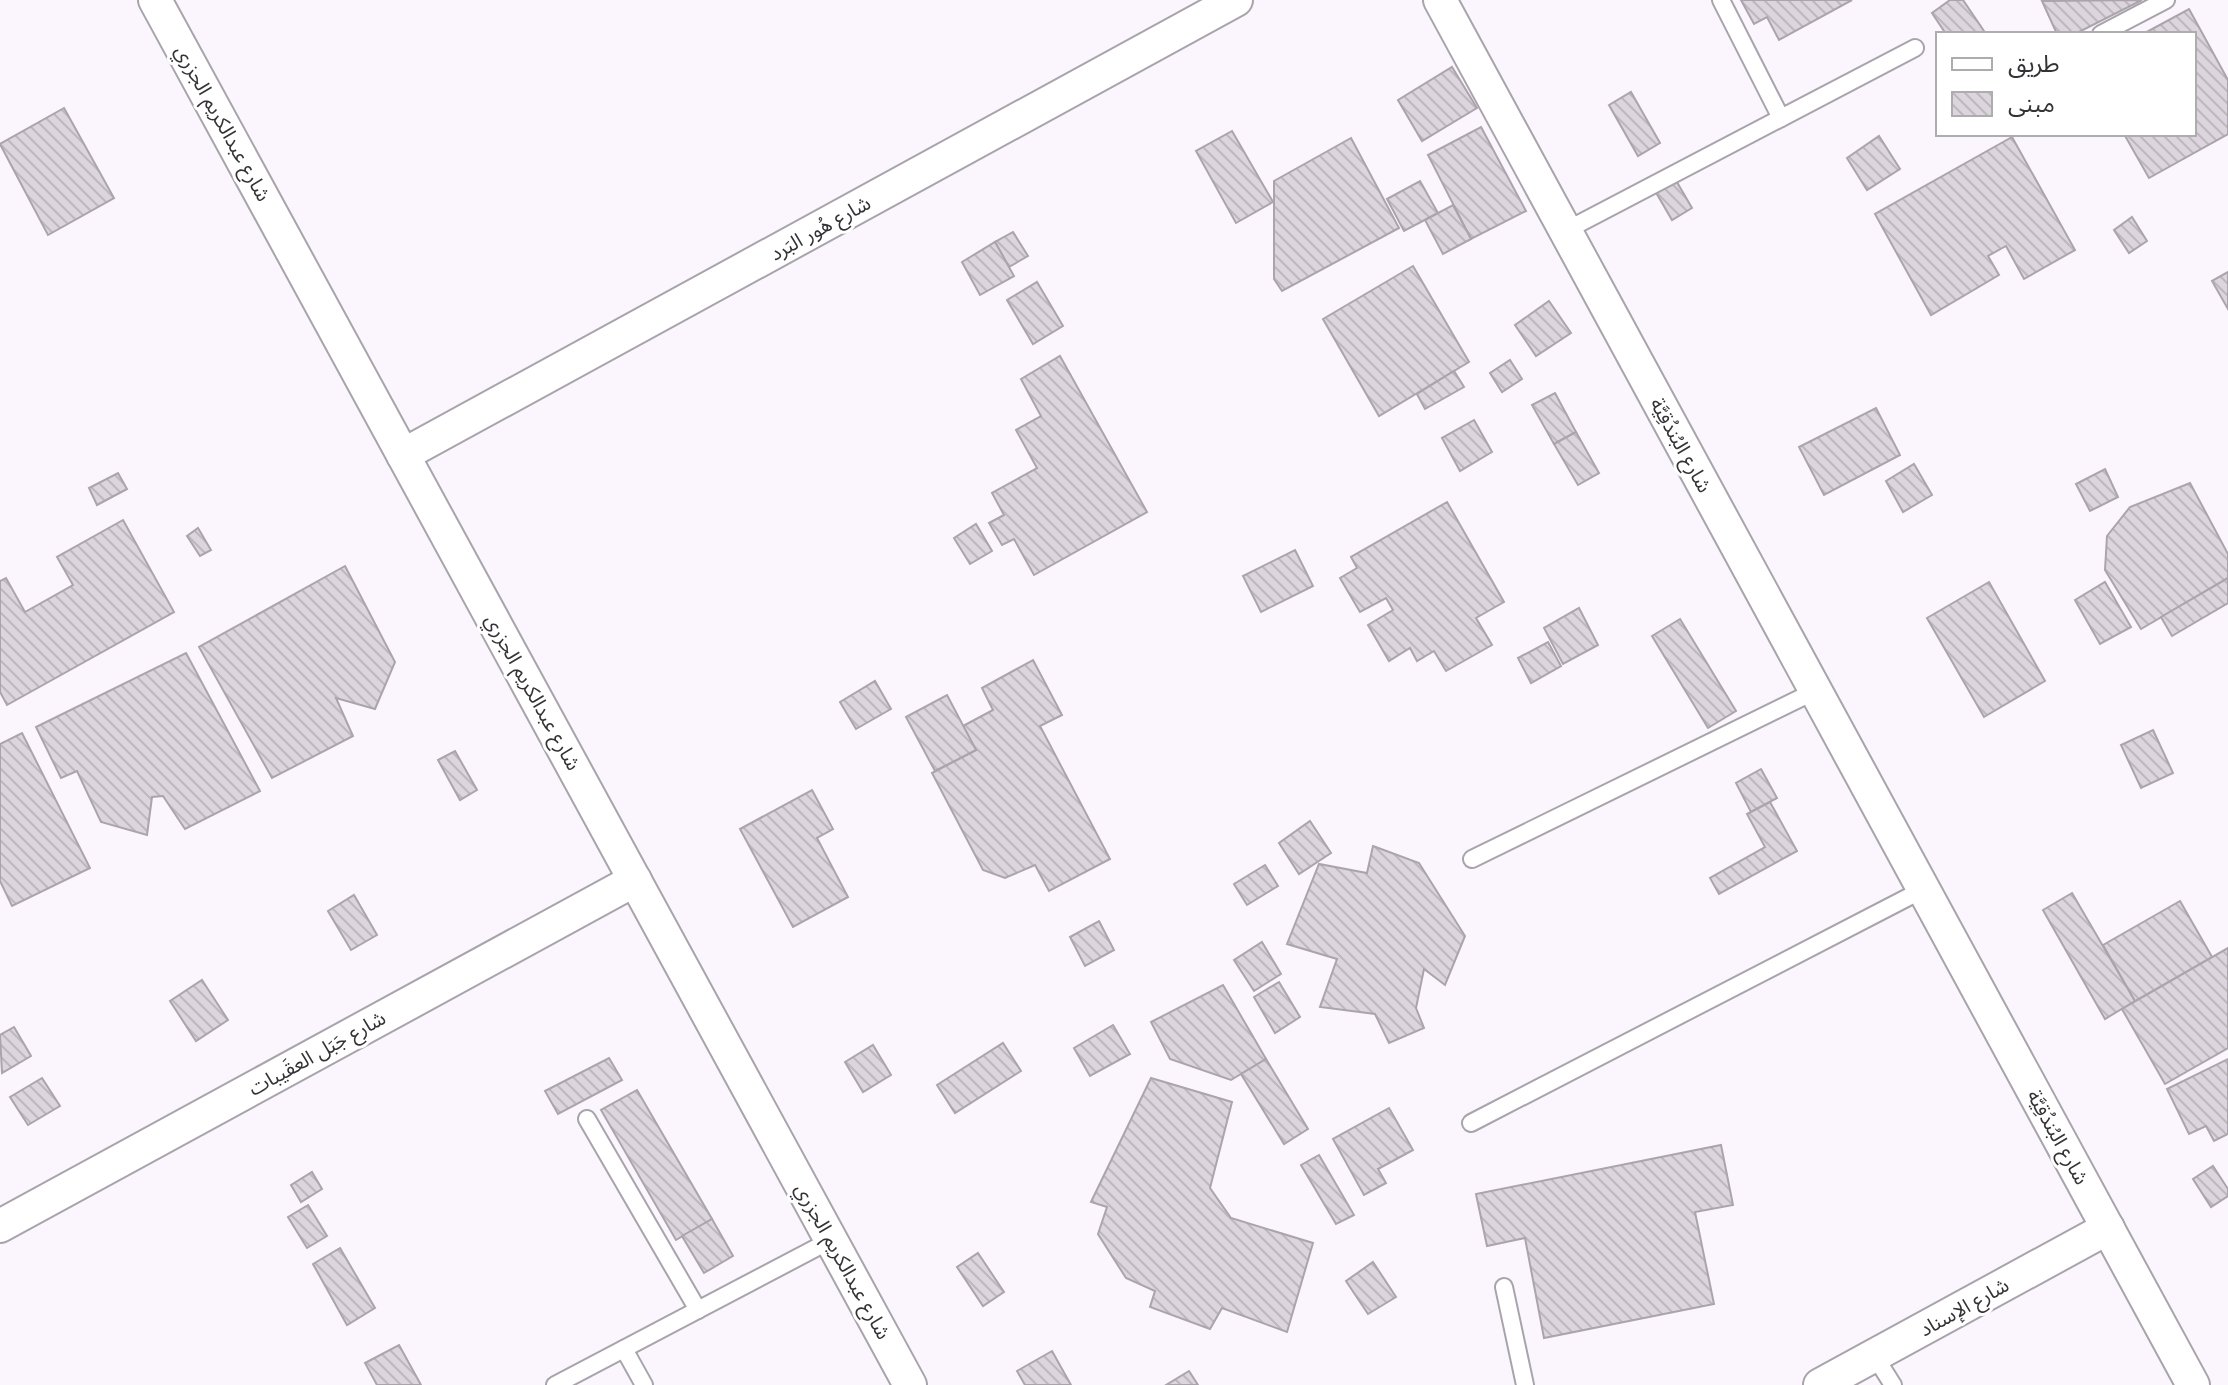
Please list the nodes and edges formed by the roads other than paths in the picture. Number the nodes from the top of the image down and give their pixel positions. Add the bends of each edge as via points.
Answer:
1 (155, 0) edge
2 (1236, 0) edge
3 (1440, 0) edge
4 (1721, 0) edge
5 (2166, 0) edge
6 (2105, 32) edge
7 (1915, 48) dead end
8 (1781, 118) junction
9 (1565, 231) junction
10 (403, 455) junction
11 (1815, 691) junction
12 (1472, 859) dead end
13 (635, 880) junction
14 (1924, 889) junction
15 (587, 1119) dead end
16 (1471, 1123) dead end
17 (0, 1226) edge
18 (2108, 1228) junction
19 (831, 1240) junction
20 (1504, 1287) dead end
21 (698, 1310) junction
22 (624, 1349) junction
23 (1874, 1355) junction
24 (555, 1385) edge
25 (644, 1385) edge
26 (910, 1385) edge
27 (1525, 1385) edge
28 (1820, 1385) edge
29 (1893, 1385) edge
30 (2193, 1385) edge

1 - 10 street, شارع عبدالكريم الجزري
2 - 10 street, شارع هُور البَرد
3 - 9 street, شارع البُندُقِيَّة
4 - 8 lane
5 - 6 lane
7 - 8 lane
8 - 9 lane
9 - 11 street, شارع البُندُقِيَّة
10 - 13 street, شارع عبدالكريم الجزري
11 - 12 lane
11 - 14 street, شارع البُندُقِيَّة
13 - 17 street, شارع جَبَل العقَيبات
13 - 19 street, شارع عبدالكريم الجزري
14 - 16 lane
14 - 18 street, شارع البُندُقِيَّة
15 - 21 lane
18 - 23 street, شارع الإسناد
18 - 30 street, شارع البُندُقِيَّة
19 - 21 lane
19 - 26 street, شارع عبدالكريم الجزري
20 - 27 lane
21 - 22 lane
22 - 24 lane
22 - 25 lane
23 - 28 street, شارع الإسناد
23 - 29 lane

